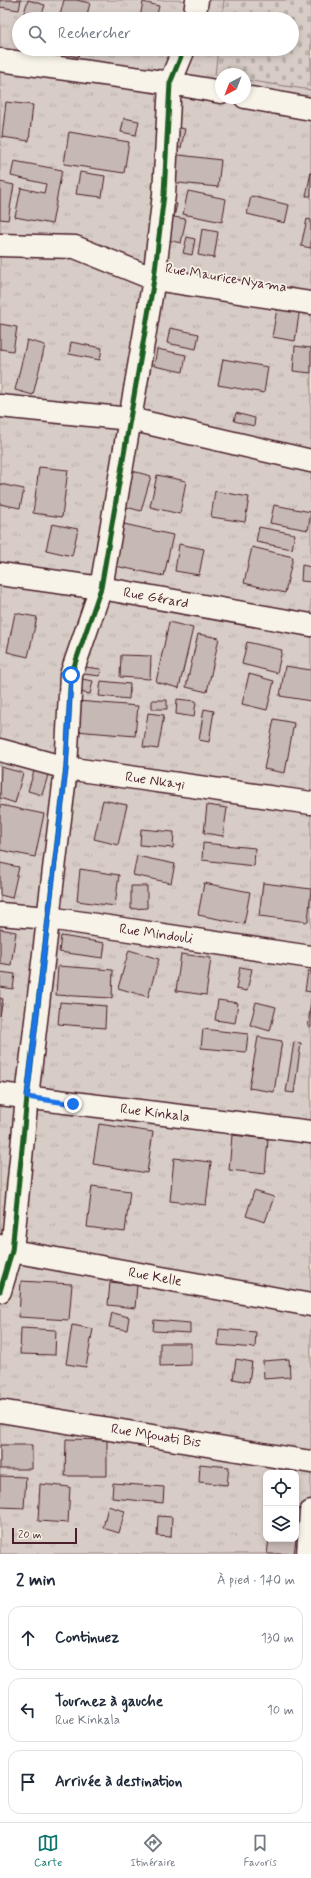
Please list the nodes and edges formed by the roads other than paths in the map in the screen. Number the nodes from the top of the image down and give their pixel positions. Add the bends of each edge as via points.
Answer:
1 (197, 0) edge
2 (195, 12) edge
3 (181, 56) edge
4 (0, 60) edge
5 (170, 83) junction
6 (215, 91) edge
7 (251, 98) edge
8 (311, 109) edge
9 (0, 245) edge
10 (154, 279) junction
11 (311, 303) edge
12 (0, 406) edge
13 (130, 419) junction
14 (311, 462) edge
15 (0, 574) edge
16 (101, 588) junction
17 (311, 625) edge
18 (0, 750) edge
19 (66, 768) junction
20 (311, 803) edge
21 (0, 914) edge
22 (49, 918) junction
23 (311, 957) edge
24 (0, 1094) edge
25 (27, 1097) junction
26 (311, 1132) edge
27 (6, 1249) edge
28 (0, 1291) edge
29 (311, 1305) edge
30 (0, 1411) edge
31 (311, 1462) edge
32 (311, 1512) edge
33 (308, 1554) edge

1 - 2 street
3 - 5 street
4 - 5 street
5 - 6 street
5 - 10 street via 164,194
7 - 8 street
9 - 10 street, Rue Maurice Nyama via 75,247
10 - 11 street, Rue Maurice Nyama
10 - 13 street
12 - 13 street
13 - 14 street
13 - 16 street
15 - 16 street, Rue Gérard
16 - 17 street, Rue Gérard
16 - 19 street via 71,675
18 - 19 street, Rue Nkayi
19 - 20 street, Rue Nkayi
19 - 22 street
21 - 22 street, Rue Mindouli
22 - 23 street, Rue Mindouli
22 - 25 street
24 - 25 street, Rue Kinkala
25 - 26 street, Rue Kinkala
25 - 27 street
27 - 28 street
27 - 29 street, Rue Kelle
30 - 31 street, Rue Mfouati Bis
32 - 33 street

